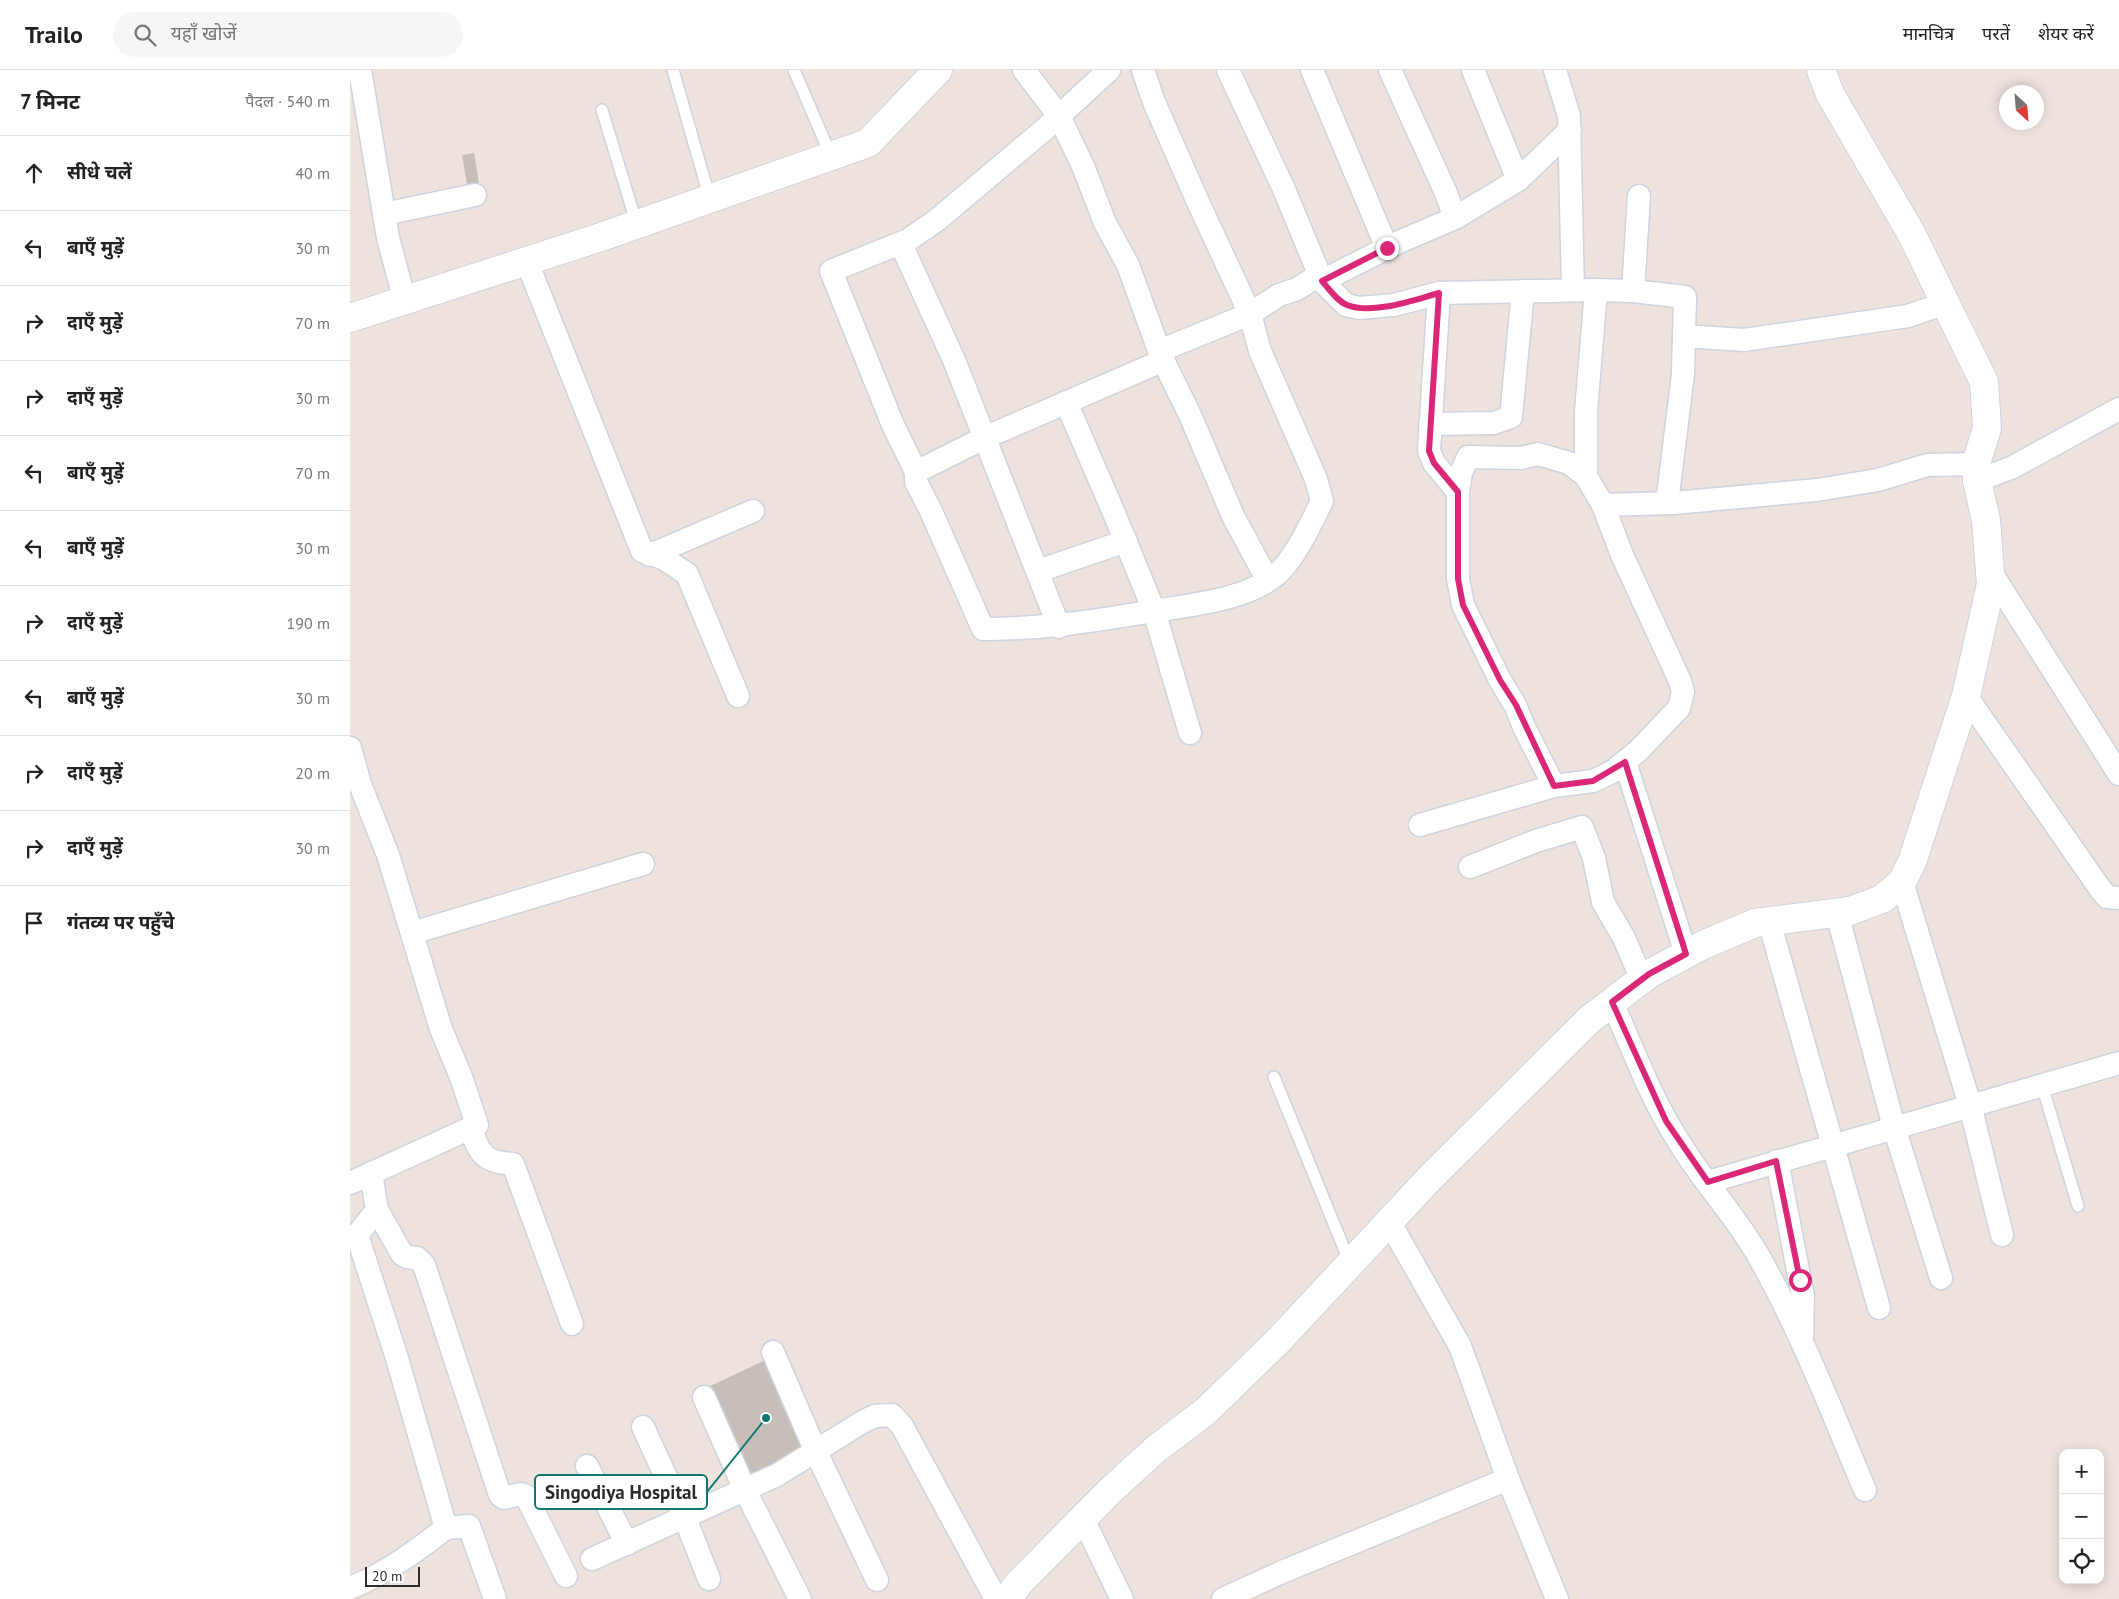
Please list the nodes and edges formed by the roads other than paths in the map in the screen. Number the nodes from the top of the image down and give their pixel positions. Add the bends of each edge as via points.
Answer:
1 (360, 70) edge
2 (673, 70) edge
3 (794, 70) edge
4 (938, 70) edge
5 (1024, 70) edge
6 (1109, 70) edge
7 (1143, 70) edge
8 (1228, 70) edge
9 (1312, 70) edge
10 (1390, 70) edge
11 (1473, 70) edge
12 (1555, 70) edge
13 (1821, 70) edge
14 (602, 110) dead end
15 (1059, 116) junction
16 (1570, 130) junction
17 (831, 156) junction
18 (1518, 180) junction
19 (475, 196) dead end
20 (1639, 196) dead end
21 (710, 199) junction
22 (384, 214) junction
23 (1455, 218) junction
24 (637, 225) junction
25 (901, 244) junction
26 (1387, 248) junction
27 (527, 262) junction
28 (1322, 281) junction
29 (1573, 290) junction
30 (1596, 290) junction
31 (1634, 291) junction
32 (1523, 292) junction
33 (1439, 293) junction
34 (404, 301) junction
35 (1946, 303) junction
36 (1250, 314) junction
37 (350, 318) edge
38 (1684, 336) junction
39 (1161, 356) junction
40 (1066, 402) junction
41 (2119, 409) edge
42 (1430, 424) junction
43 (984, 438) junction
44 (916, 472) junction
45 (1977, 473) junction
46 (1586, 476) junction
47 (1458, 492) junction
48 (1667, 503) junction
49 (1603, 505) junction
50 (753, 511) dead end
51 (1126, 542) junction
52 (650, 555) junction
53 (1038, 571) junction
54 (1990, 571) junction
55 (1267, 579) junction
56 (1154, 611) junction
57 (1059, 627) junction
58 (738, 696) dead end
59 (1966, 696) junction
60 (1190, 733) dead end
61 (350, 748) edge
62 (1625, 762) junction
63 (2119, 774) edge
64 (1554, 786) junction
65 (1420, 825) dead end
66 (643, 864) dead end
67 (1470, 866) dead end
68 (1902, 882) junction
69 (2119, 898) edge
70 (1836, 913) junction
71 (1769, 921) junction
72 (412, 933) junction
73 (1686, 954) junction
74 (1642, 980) junction
75 (1612, 1002) junction
76 (2119, 1062) edge
77 (1274, 1078) dead end
78 (2042, 1084) junction
79 (1970, 1106) junction
80 (1894, 1127) junction
81 (471, 1128) junction
82 (1834, 1145) junction
83 (1776, 1161) junction
84 (371, 1173) junction
85 (1708, 1182) junction
86 (350, 1183) edge
87 (2078, 1206) dead end
88 (377, 1210) junction
89 (1390, 1223) junction
90 (2002, 1235) dead end
91 (1351, 1265) junction
92 (1941, 1278) dead end
93 (1879, 1308) dead end
94 (572, 1324) dead end
95 (1802, 1341) junction
96 (773, 1352) dead end
97 (704, 1397) dead end
98 (643, 1427) dead end
99 (816, 1452) junction
100 (587, 1466) dead end
101 (1508, 1479) junction
102 (745, 1490) junction
103 (1865, 1490) dead end
104 (685, 1518) junction
105 (1083, 1519) junction
106 (446, 1528) junction
107 (627, 1544) junction
108 (592, 1560) dead end
109 (566, 1576) dead end
110 (709, 1579) dead end
111 (876, 1580) dead end
112 (350, 1588) edge
113 (494, 1599) edge
114 (800, 1599) edge
115 (996, 1599) edge
116 (1007, 1599) edge
117 (1122, 1599) edge
118 (1223, 1599) edge
119 (1557, 1599) edge

1 - 22 street
2 - 21 lane
3 - 17 lane
4 - 17 street via 868,143
5 - 15 street
6 - 15 street
7 - 36 street via 1154,102
8 - 28 street
9 - 26 street
10 - 23 street
11 - 18 street
12 - 16 street via 1565,97
13 - 35 street via 1830,94 1911,233
14 - 24 lane
15 - 25 street via 958,203
15 - 39 street via 1105,223 1128,265
16 - 18 street
16 - 29 street
17 - 21 street
18 - 23 street
19 - 22 street
20 - 31 street
21 - 24 street
22 - 34 street
23 - 26 street
24 - 27 street
25 - 43 street via 954,360
25 - 44 street via 831,271 893,425
26 - 28 street
27 - 34 street
27 - 52 street via 642,551
28 - 33 street via 1346,305 1358,308 1394,305
28 - 36 street via 1316,277
29 - 30 street
29 - 32 street
30 - 31 street
30 - 46 street via 1586,412
31 - 38 street via 1685,297
32 - 33 street
32 - 42 street via 1511,417 1494,423
33 - 42 street
34 - 37 street
35 - 38 street via 1908,316 1744,340
35 - 45 street via 1984,382 1987,428
36 - 39 street via 1169,347
36 - 55 street via 1260,351 1309,462 1322,501 1296,549 1276,574
38 - 48 street via 1683,374
39 - 40 street via 1155,364
39 - 55 street via 1233,516
40 - 43 street
40 - 51 street
41 - 45 street via 2013,467
42 - 47 street via 1430,458
43 - 44 street
43 - 53 street
44 - 57 street via 916,482 983,629
45 - 48 street via 1927,465 1878,480 1817,490
45 - 54 street via 1986,520
46 - 47 street via 1569,463 1538,454 1521,458 1468,457
46 - 49 street
47 - 64 street via 1458,579 1463,605
48 - 49 street
49 - 62 street via 1683,692 1678,708
50 - 52 street
51 - 53 street
51 - 56 street
52 - 58 street via 663,558 687,574
53 - 57 street
54 - 59 street via 1991,584
54 - 63 street
55 - 56 street via 1243,592 1210,602
56 - 57 street
56 - 60 street
59 - 68 street via 1912,862
59 - 69 street via 2101,890 2107,897
61 - 72 street
62 - 64 street via 1593,781
62 - 73 street
64 - 65 street
66 - 72 street
67 - 74 street via 1582,827 1594,858 1603,902 1624,938
68 - 70 street via 1882,899
68 - 79 street
70 - 71 street
70 - 80 street
71 - 73 street via 1755,923
71 - 82 street
72 - 81 street via 441,1028 477,1125
73 - 74 street
74 - 75 street
75 - 85 street via 1666,1121
75 - 89 street via 1530,1078 1429,1179
76 - 78 street
77 - 91 lane
78 - 79 street
78 - 87 lane
79 - 80 street
79 - 90 street
80 - 82 street
80 - 92 street
81 - 84 street
81 - 94 street via 476,1146 485,1158 513,1164
82 - 83 street
82 - 93 street
83 - 85 street
83 - 95 street via 1803,1296
84 - 86 street
84 - 88 street
85 - 95 street via 1758,1255
88 - 106 street via 357,1235
88 - 109 street via 402,1254 417,1258 424,1265 500,1495 504,1498 526,1496
89 - 91 street
89 - 101 street via 1460,1346
91 - 105 street via 1206,1411 1156,1449
95 - 103 street
96 - 99 street
97 - 102 street
98 - 104 street
99 - 102 street
99 - 111 street
99 - 115 street via 875,1416 892,1416 898,1420
100 - 107 street
101 - 118 street
101 - 119 street
102 - 104 street
102 - 114 street
104 - 107 street
104 - 110 street
105 - 116 street
105 - 117 street
106 - 112 street via 388,1568
106 - 113 street via 469,1526
107 - 108 street

